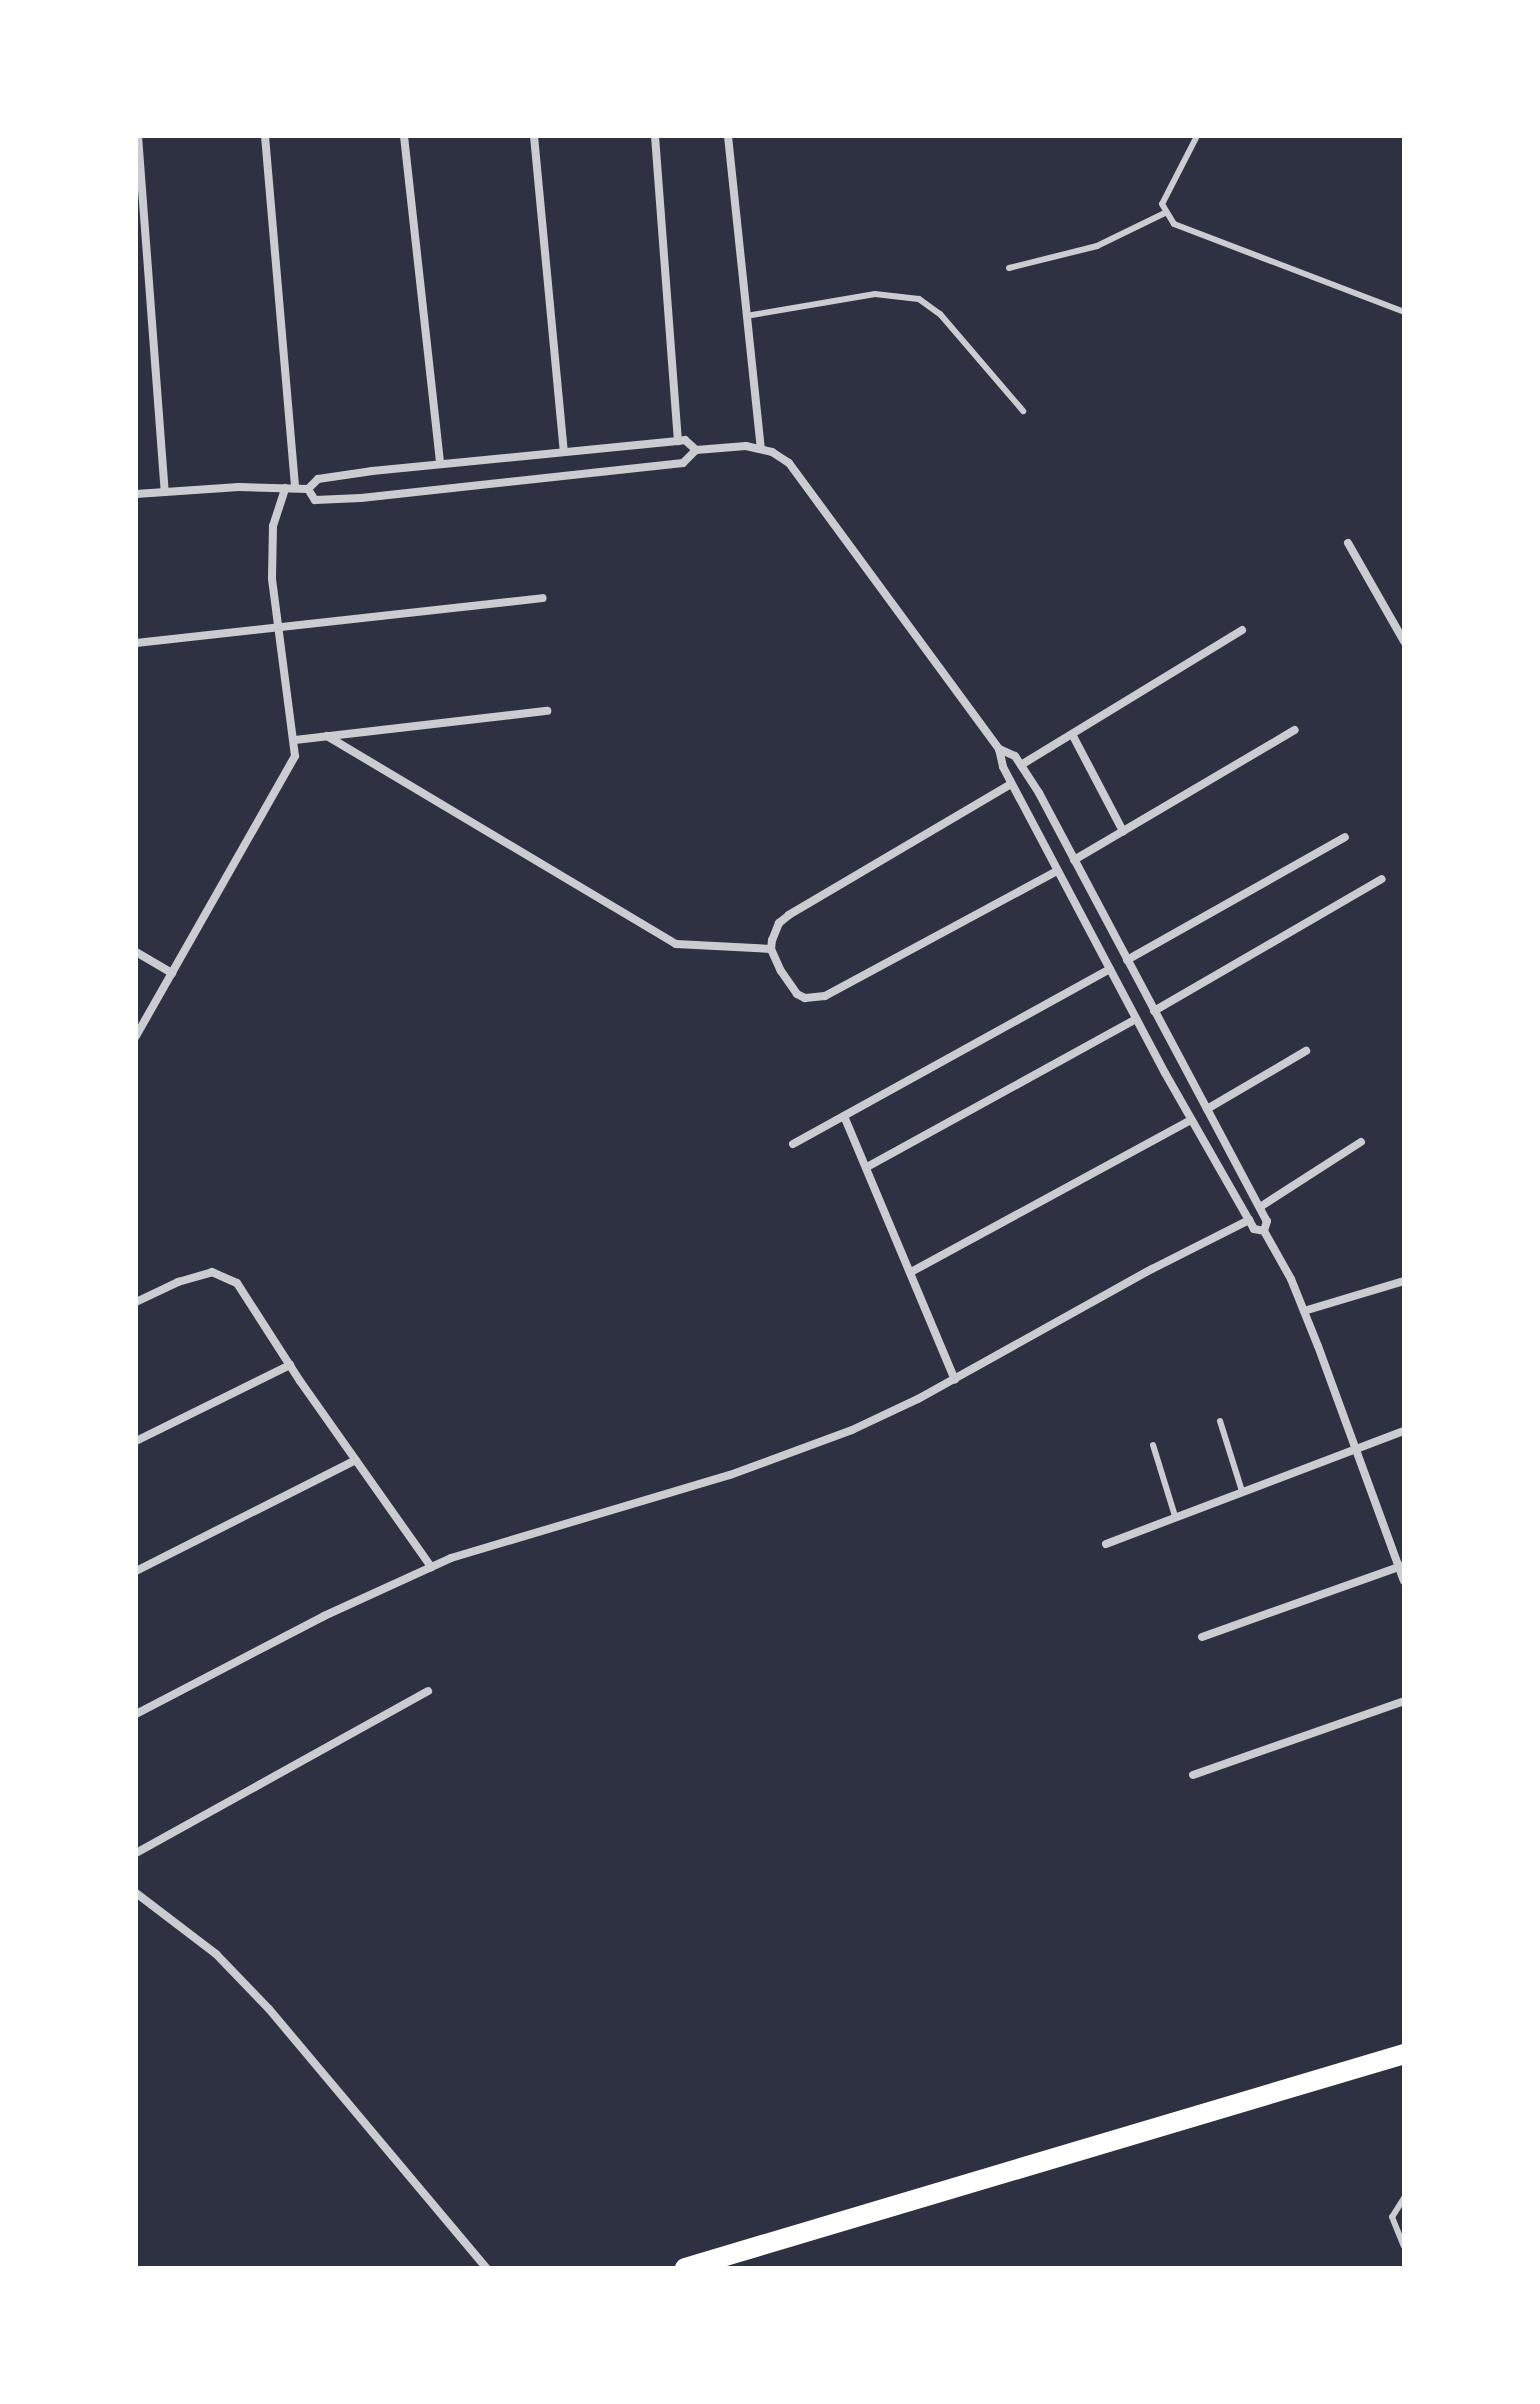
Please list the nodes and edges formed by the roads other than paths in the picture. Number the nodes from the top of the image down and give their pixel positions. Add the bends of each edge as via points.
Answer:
1 (138, 136) edge
2 (265, 136) edge
3 (404, 136) edge
4 (534, 136) edge
5 (655, 136) edge
6 (728, 136) edge
7 (1197, 136) edge
8 (1165, 213) junction
9 (1009, 268) dead end
10 (1404, 312) edge
11 (746, 316) junction
12 (1023, 411) dead end
13 (678, 441) junction
14 (761, 448) junction
15 (696, 450) junction
16 (564, 452) junction
17 (440, 464) junction
18 (285, 488) junction
19 (295, 488) junction
20 (308, 489) junction
21 (165, 491) junction
22 (136, 494) edge
23 (1348, 543) dead end
24 (543, 598) dead end
25 (278, 630) junction
26 (1242, 630) dead end
27 (1404, 641) edge
28 (136, 643) edge
29 (547, 711) dead end
30 (1295, 730) dead end
31 (1072, 734) junction
32 (327, 736) junction
33 (295, 740) junction
34 (999, 749) junction
35 (1021, 765) junction
36 (1011, 784) junction
37 (1123, 831) junction
38 (1345, 837) dead end
39 (1074, 860) junction
40 (1057, 871) junction
41 (1382, 879) dead end
42 (771, 949) junction
43 (136, 952) edge
44 (1127, 960) junction
45 (1110, 969) junction
46 (172, 973) junction
47 (1154, 1011) junction
48 (1136, 1019) junction
49 (136, 1036) edge
50 (1306, 1051) dead end
51 (1207, 1109) junction
52 (844, 1116) junction
53 (1191, 1120) junction
54 (1361, 1142) dead end
55 (793, 1144) dead end
56 (867, 1167) junction
57 (1260, 1207) junction
58 (1249, 1220) junction
59 (1264, 1231) junction
60 (911, 1272) junction
61 (1404, 1281) edge
62 (136, 1302) edge
63 (1304, 1311) junction
64 (290, 1365) junction
65 (955, 1380) junction
66 (1220, 1421) dead end
67 (1404, 1431) edge
68 (136, 1441) edge
69 (1153, 1445) dead end
70 (1354, 1447) junction
71 (356, 1460) junction
72 (1242, 1491) junction
73 (1175, 1516) junction
74 (1106, 1544) dead end
75 (1401, 1566) edge
76 (431, 1567) junction
77 (136, 1571) edge
78 (1404, 1581) edge
79 (1202, 1637) dead end
80 (428, 1691) dead end
81 (1404, 1701) edge
82 (136, 1714) edge
83 (1193, 1775) dead end
84 (136, 1853) edge
85 (136, 1893) edge
86 (1404, 2054) edge
87 (1404, 2198) edge
88 (1404, 2246) edge
89 (486, 2268) edge
90 (685, 2268) edge

1 - 21 street
2 - 19 street
3 - 17 street
4 - 16 street
5 - 13 street
6 - 11 street
7 - 8 lane via 1165,192
8 - 9 lane via 1097,246
8 - 10 lane via 1183,228
11 - 12 lane via 875,294 919,299 940,314
11 - 14 street
13 - 15 street via 685,440
13 - 16 street
14 - 15 street
14 - 34 street via 789,463 808,485
15 - 20 street via 683,463 361,498 315,500
16 - 17 street
17 - 20 street via 318,479
18 - 19 street
18 - 21 street
18 - 25 street via 271,547
19 - 20 street
21 - 22 street
23 - 27 street
24 - 25 street
25 - 28 street
25 - 33 street
26 - 31 street
29 - 32 street
30 - 37 street
31 - 35 street
31 - 37 street
32 - 33 street
32 - 42 street via 676,944
33 - 46 street via 293,764
34 - 35 street
34 - 36 street
35 - 39 street
36 - 40 street
36 - 42 street via 799,908 779,923
37 - 39 street
38 - 44 street
39 - 44 street
40 - 42 street via 825,996 797,994
40 - 45 street
41 - 47 street
43 - 46 street
44 - 47 street
45 - 48 street
45 - 52 street
46 - 49 street
47 - 51 street
48 - 53 street
48 - 56 street
50 - 51 street
51 - 57 street
52 - 55 street
52 - 56 street
53 - 58 street
53 - 60 street
54 - 57 street
56 - 60 street
57 - 59 street via 1267,1221
58 - 59 street via 1254,1229
58 - 65 street
59 - 63 street
60 - 65 street
61 - 63 street
62 - 64 street via 196,1275 225,1276 237,1283
63 - 70 street
64 - 68 street
64 - 71 street
65 - 76 street via 803,1450
66 - 72 lane
67 - 70 street
69 - 73 lane
70 - 72 street
70 - 75 street
71 - 76 street
71 - 77 street
72 - 73 street
73 - 74 street
75 - 78 street
75 - 79 street
76 - 82 street
80 - 84 street
81 - 83 street
85 - 89 street via 216,1954 269,2009
86 - 90 main road
87 - 88 lane via 1392,2217

